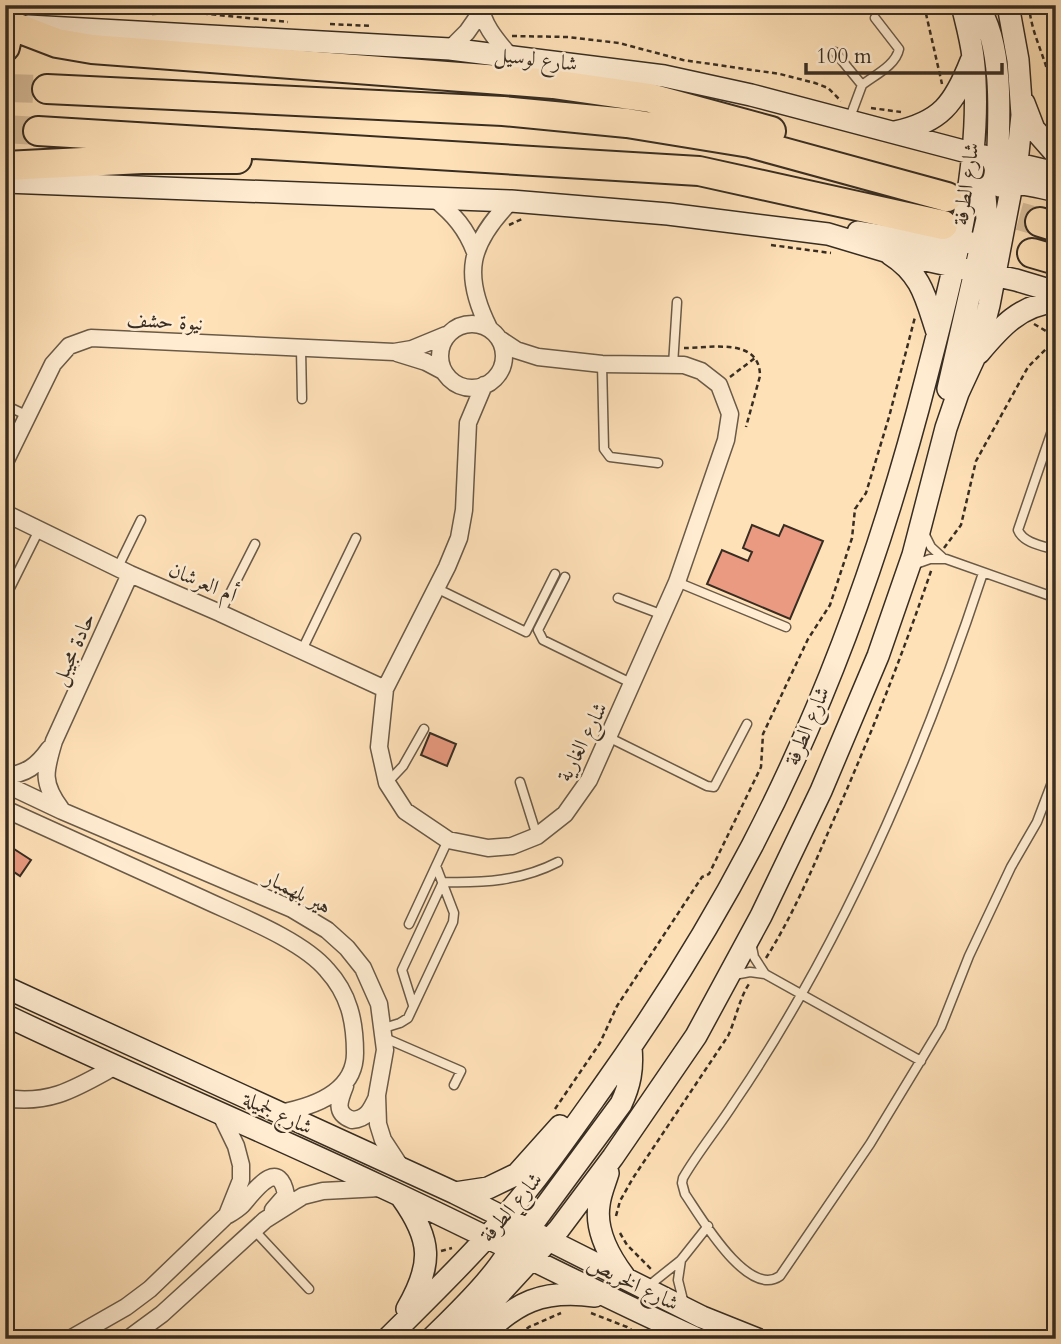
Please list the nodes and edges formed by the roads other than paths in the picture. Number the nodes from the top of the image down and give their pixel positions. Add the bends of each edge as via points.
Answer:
1 (962, 5) edge
2 (977, 5) edge
3 (1008, 5) edge
4 (481, 9) edge
5 (875, 18) dead end
6 (8, 25) edge
7 (450, 49) junction
8 (835, 52) dead end
9 (509, 55) junction
10 (973, 56) junction
11 (862, 85) junction
12 (47, 89) tunnel mouth
13 (1021, 94) junction
14 (849, 120) junction
15 (38, 131) tunnel mouth
16 (895, 132) junction
17 (971, 153) junction
18 (1056, 154) edge
19 (5, 166) edge
20 (842, 168) junction
21 (699, 171) junction
22 (1056, 173) edge
23 (1002, 177) junction
24 (5, 182) edge
25 (1056, 191) edge
26 (947, 197) tunnel mouth
27 (435, 199) junction
28 (511, 201) junction
29 (994, 225) junction
30 (828, 234) junction
31 (953, 241) junction
32 (885, 251) junction
33 (475, 252) junction
34 (989, 268) junction
35 (473, 288) junction
36 (1056, 292) edge
37 (677, 302) dead end
38 (1056, 302) edge
39 (489, 328) junction
40 (452, 331) junction
41 (938, 335) junction
42 (501, 340) junction
43 (301, 349) junction
44 (394, 352) junction
45 (538, 357) junction
46 (973, 360) junction
47 (602, 364) junction
48 (673, 365) junction
49 (501, 369) junction
50 (449, 377) junction
51 (484, 386) junction
52 (302, 399) dead end
53 (5, 405) edge
54 (26, 415) junction
55 (1056, 419) edge
56 (468, 423) junction
57 (938, 458) junction
58 (5, 462) edge
59 (658, 463) dead end
60 (5, 513) edge
61 (141, 520) dead end
62 (922, 521) junction
63 (40, 528) junction
64 (356, 538) dead end
65 (255, 544) dead end
66 (1056, 550) edge
67 (946, 559) junction
68 (909, 567) junction
69 (124, 570) junction
70 (983, 573) junction
71 (555, 575) dead end
72 (565, 577) dead end
73 (677, 582) junction
74 (436, 588) junction
75 (5, 598) edge
76 (618, 598) dead end
77 (1056, 598) edge
78 (220, 612) junction
79 (663, 615) junction
80 (786, 626) dead end
81 (302, 650) junction
82 (633, 684) junction
83 (384, 689) junction
84 (747, 724) dead end
85 (424, 729) dead end
86 (610, 738) junction
87 (54, 741) junction
88 (1056, 772) edge
89 (5, 776) edge
90 (520, 782) dead end
91 (387, 783) junction
92 (5, 784) edge
93 (62, 811) junction
94 (9, 813) edge
95 (537, 836) junction
96 (448, 840) junction
97 (558, 862) dead end
98 (436, 866) junction
99 (443, 882) junction
100 (409, 924) dead end
101 (750, 937) junction
102 (765, 974) junction
103 (727, 978) junction
104 (5, 987) edge
105 (801, 994) junction
106 (413, 1005) junction
107 (5, 1015) edge
108 (384, 1033) junction
109 (631, 1048) junction
110 (921, 1061) junction
111 (114, 1067) junction
112 (348, 1077) junction
113 (454, 1085) dead end
114 (377, 1096) junction
115 (5, 1098) edge
116 (586, 1111) junction
117 (279, 1113) junction
118 (221, 1115) junction
119 (613, 1157) junction
120 (404, 1171) junction
121 (393, 1192) junction
122 (455, 1193) junction
123 (227, 1215) junction
124 (505, 1218) junction
125 (260, 1225) junction
126 (708, 1226) junction
127 (528, 1230) junction
128 (488, 1236) junction
129 (549, 1241) junction
130 (511, 1248) junction
131 (532, 1259) junction
132 (681, 1259) junction
133 (625, 1278) junction
134 (645, 1288) junction
135 (309, 1289) dead end
136 (606, 1297) junction
137 (686, 1309) junction
138 (647, 1316) junction
139 (70, 1339) edge
140 (128, 1339) edge
141 (386, 1339) edge
142 (431, 1339) edge
143 (458, 1339) edge
144 (479, 1339) edge
145 (662, 1339) edge
146 (698, 1339) edge
147 (757, 1339) edge

1 - 10 main road, شارع الطرفة
2 - 23 main road via 985,16 995,59
3 - 13 main road
4 - 7 street
4 - 9 street
5 - 11 lane via 897,44 898,54
6 - 7 main road, شارع لوسيل
6 - 20 highway via 92,50 553,84 618,93 782,134
7 - 9 main road, شارع لوسيل
8 - 11 lane
9 - 14 main road, شارع لوسيل via 664,76
10 - 16 main road via 946,108 931,120
10 - 17 main road, شارع الطرفة
11 - 14 lane
12 - 20 highway via 503,111 627,123 750,143
13 - 18 main road via 1034,129
13 - 23 main road via 1020,133
14 - 16 main road, شارع لوسيل
15 - 21 highway
16 - 17 main road, شارع لوسيل
17 - 23 main road, شارع لوسيل
17 - 23 main road via 982,176
17 - 31 main road, شارع الطرفة
19 - 21 highway via 247,159 653,176
20 - 26 highway
21 - 31 highway
22 - 23 main road, شارع لوسيل
23 - 25 main road
23 - 29 main road
23 - 31 main road
24 - 27 main road
27 - 28 main road
27 - 33 street via 455,215
28 - 30 main road
28 - 33 street
29 - 31 main road
29 - 34 main road
30 - 31 main road via 858,232 947,246
30 - 32 main road
31 - 32 main road
31 - 34 main road
31 - 41 main road, شارع الطرفة
32 - 41 main road via 921,286
33 - 35 street
34 - 36 main road
34 - 46 main road, شارع الطرفة via 980,342
34 - 57 main road via 942,415
35 - 39 street
35 - 40 street
37 - 48 lane
38 - 46 main road via 1038,304 1015,316
39 - 40 street via 479,324
39 - 42 street
40 - 44 street, نيوة حشف
40 - 50 street via 439,356
41 - 109 main road, شارع الطرفة via 880,535 813,713 726,895
42 - 45 street
42 - 49 street
43 - 44 street, نيوة حشف
43 - 52 lane
43 - 54 street, نيوة حشف via 91,338 69,346 53,364
44 - 50 street, نيوة حشف via 426,362
45 - 47 street
45 - 49 street
46 - 57 main road, شارع الطرفة
47 - 48 street
47 - 59 lane via 606,454
48 - 73 street, شارع الغارية via 701,371 719,385 730,414 726,440
49 - 51 street
50 - 51 street via 466,388
50 - 56 street, شارع الغارية
51 - 56 street, شارع الغارية
53 - 54 lane
54 - 58 street, نيوة حشف
55 - 66 lane via 1018,530 1022,538
56 - 74 street, شارع الغارية via 459,538
57 - 62 main road, شارع الطرفة
60 - 63 street, أم العرشان
61 - 69 lane
62 - 67 lane via 926,540
62 - 68 main road, شارع الطرفة
63 - 69 street, أم العرشان
63 - 75 lane
64 - 81 lane
65 - 78 lane
67 - 68 lane
67 - 70 lane
68 - 101 main road, شارع الطرفة via 878,656 821,791
69 - 78 street, أم العرشان
69 - 87 street, حادة مجيبل
70 - 77 lane
70 - 105 lane via 903,788
71 - 74 lane via 526,632
72 - 82 lane via 539,635
73 - 79 street, شارع الغارية
73 - 80 lane
74 - 83 street, شارع الغارية
76 - 79 lane
78 - 81 street, أم العرشان
79 - 82 street, شارع الغارية
81 - 83 street, أم العرشان
82 - 86 street, شارع الغارية
83 - 91 street, شارع الغارية via 379,747
84 - 86 lane via 714,787
85 - 91 lane via 404,766
86 - 95 street, شارع الغارية via 578,797
87 - 89 street, حادة مجيبل via 33,767
87 - 93 street, حادة مجيبل via 45,774
88 - 110 lane via 1037,822 969,957 949,1011
90 - 95 lane
91 - 96 street, شارع الغارية via 405,811
92 - 93 street, هير بلهمبار
93 - 108 street, هير بلهمبار via 292,909 319,925 363,968 379,1004
94 - 112 street via 245,918 303,949 326,968 351,1009 355,1058
95 - 96 street, شارع الغارية via 512,846 488,848
96 - 98 lane
97 - 99 lane via 517,878
98 - 99 lane
98 - 100 lane
99 - 106 lane via 402,970
99 - 106 lane via 454,918
101 - 102 lane via 754,957
101 - 103 main road, شارع الطرفة
102 - 103 lane via 742,972
102 - 105 lane
103 - 119 main road, شارع الطرفة via 696,1036
104 - 117 main road, شارع لجميلة
105 - 110 lane
105 - 126 lane via 683,1178 682,1189
106 - 108 lane via 406,1020
107 - 111 main road, شارع لجميلة
108 - 113 lane via 461,1071
108 - 114 street, هير بلهمبار
109 - 116 main road, شارع الطرفة
109 - 127 main road via 632,1072 621,1104
110 - 126 lane via 777,1278 766,1280 739,1268
111 - 115 street via 59,1096
111 - 118 main road, شارع لجميلة
112 - 114 street via 338,1104 345,1117 352,1120 366,1115
112 - 117 street via 320,1102
114 - 120 street, هير بلهمبار via 383,1140
116 - 122 main road via 565,1121 517,1174 488,1188
116 - 124 main road, شارع الطرفة
117 - 120 main road, شارع لجميلة
118 - 121 main road, شارع لجميلة
118 - 123 street via 241,1165 241,1180
119 - 129 main road, شارع الطرفة
119 - 133 main road via 598,1206 600,1230
120 - 122 main road, شارع لجميلة
121 - 125 street via 313,1193
121 - 128 main road, شارع لجميلة
121 - 141 main road via 424,1234 427,1260 418,1290
122 - 124 main road, شارع لجميلة
123 - 125 street via 267,1178 277,1178 286,1195
123 - 139 street via 142,1295
124 - 127 main road, شارع لجميلة
124 - 128 main road, شارع الطرفة
124 - 130 main road via 516,1233
125 - 135 lane
125 - 140 street
126 - 132 lane
127 - 129 main road, شارع لجميلة
127 - 131 main road via 526,1243
128 - 130 main road, شارع لجميلة
128 - 141 main road, شارع الطرفة
129 - 131 main road, شارع الطرفة
129 - 133 main road, شارع الخريص
130 - 131 main road, شارع لجميلة
130 - 142 main road
131 - 136 main road, شارع الخريص
131 - 143 main road, شارع الطرفة
132 - 134 lane
132 - 137 lane via 678,1280
133 - 134 main road, شارع الخريص
134 - 137 main road, شارع الخريص
136 - 138 main road, شارع الخريص
136 - 144 main road via 578,1293 537,1298 522,1303
137 - 147 main road, شارع الخريص
138 - 145 lane
138 - 146 main road, شارع الخريص

